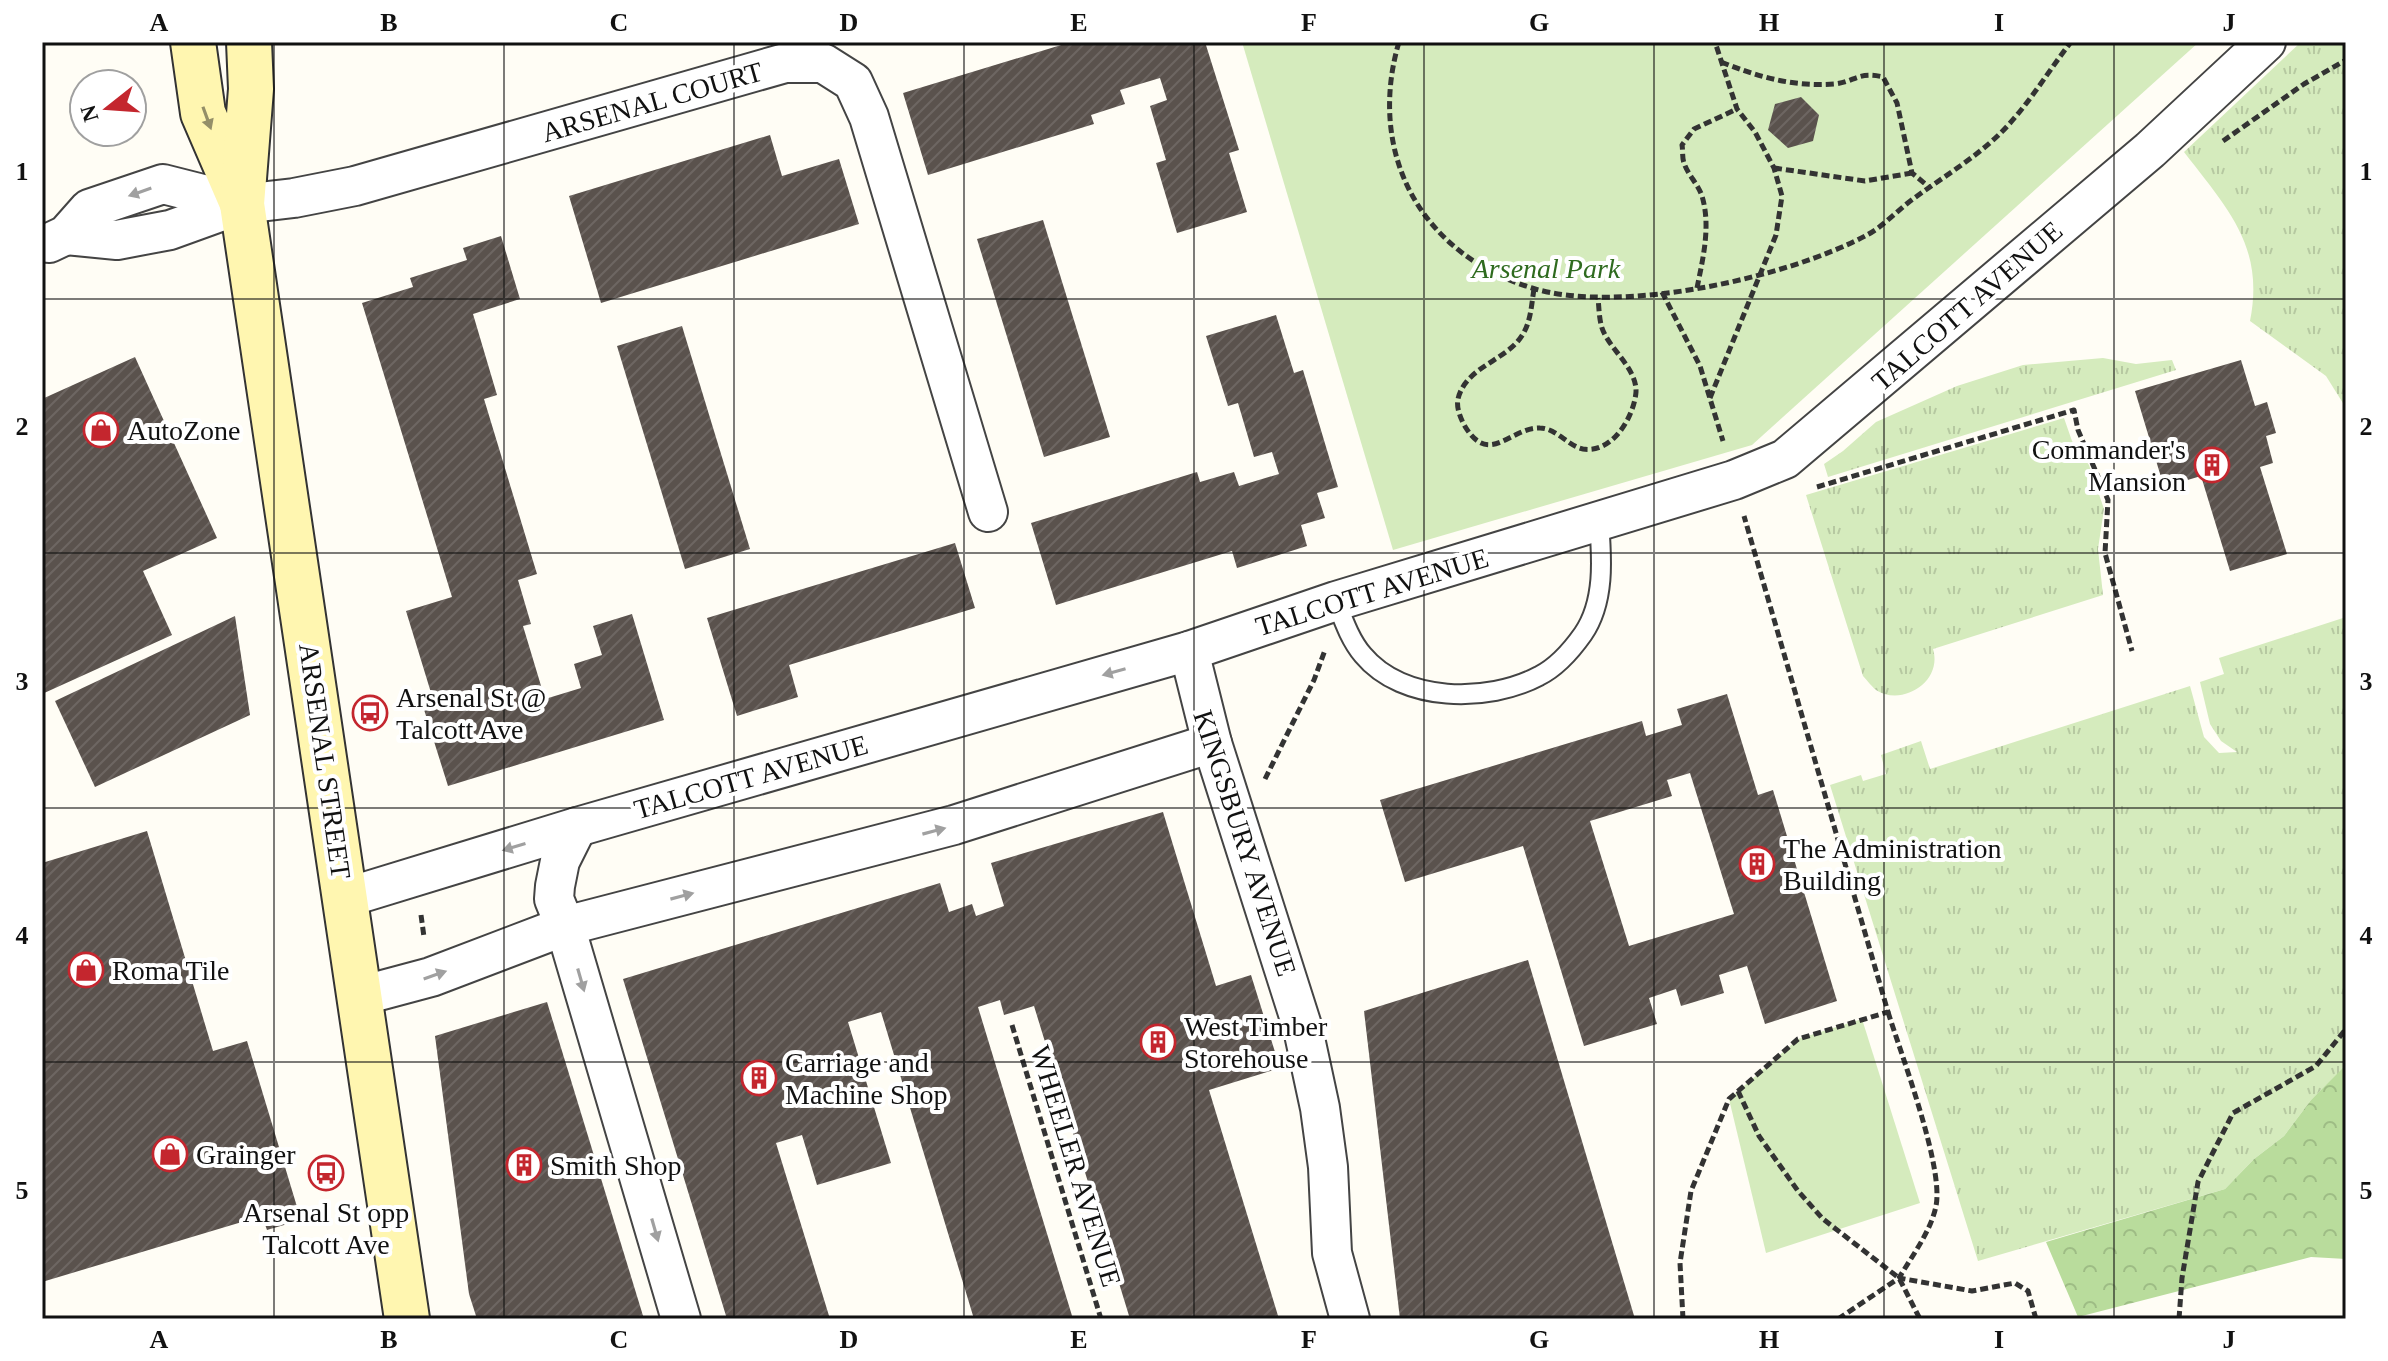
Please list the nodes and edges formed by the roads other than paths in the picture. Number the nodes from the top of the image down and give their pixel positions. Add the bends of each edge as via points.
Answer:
1 (193, 42) edge
2 (249, 42) edge
3 (2266, 42) edge
4 (242, 204) junction
5 (54, 241) edge
6 (988, 512) dead end
7 (1599, 522) junction
8 (1336, 601) junction
9 (1189, 651) junction
10 (1212, 743) junction
11 (577, 827) junction
12 (345, 898) junction
13 (565, 926) junction
14 (360, 996) junction
15 (407, 1319) edge
16 (681, 1319) edge
17 (1350, 1319) edge

1 -> 4 main road, ARSENAL STREET via 203,113
2 - 4 main road, ARSENAL STREET via 251,89
3 - 7 street, TALCOTT AVENUE via 2150,150 1785,459
4 - 5 street, ARSENAL COURT via 152,234
4 - 6 street, ARSENAL COURT via 355,186 785,63 823,63 853,82 869,117
4 - 12 main road, ARSENAL STREET
7 - 8 street, TALCOTT AVENUE
7 - 8 lane via 1602,564 1597,600 1584,632 1563,660 1508,687 1467,695 1428,692 1391,678 1364,656
8 - 9 street, TALCOTT AVENUE
9 - 10 street, KINGSBURY AVENUE
9 -> 11 street, TALCOTT AVENUE
13 -> 10 street via 954,825
10 - 17 street, KINGSBURY AVENUE via 1303,1029 1328,1167 1332,1253
11 -> 12 street, TALCOTT AVENUE
11 - 13 street via 560,861 555,886 554,899
12 - 14 main road, ARSENAL STREET
14 -> 13 street via 431,977
13 -> 16 street
14 - 15 main road, ARSENAL STREET

